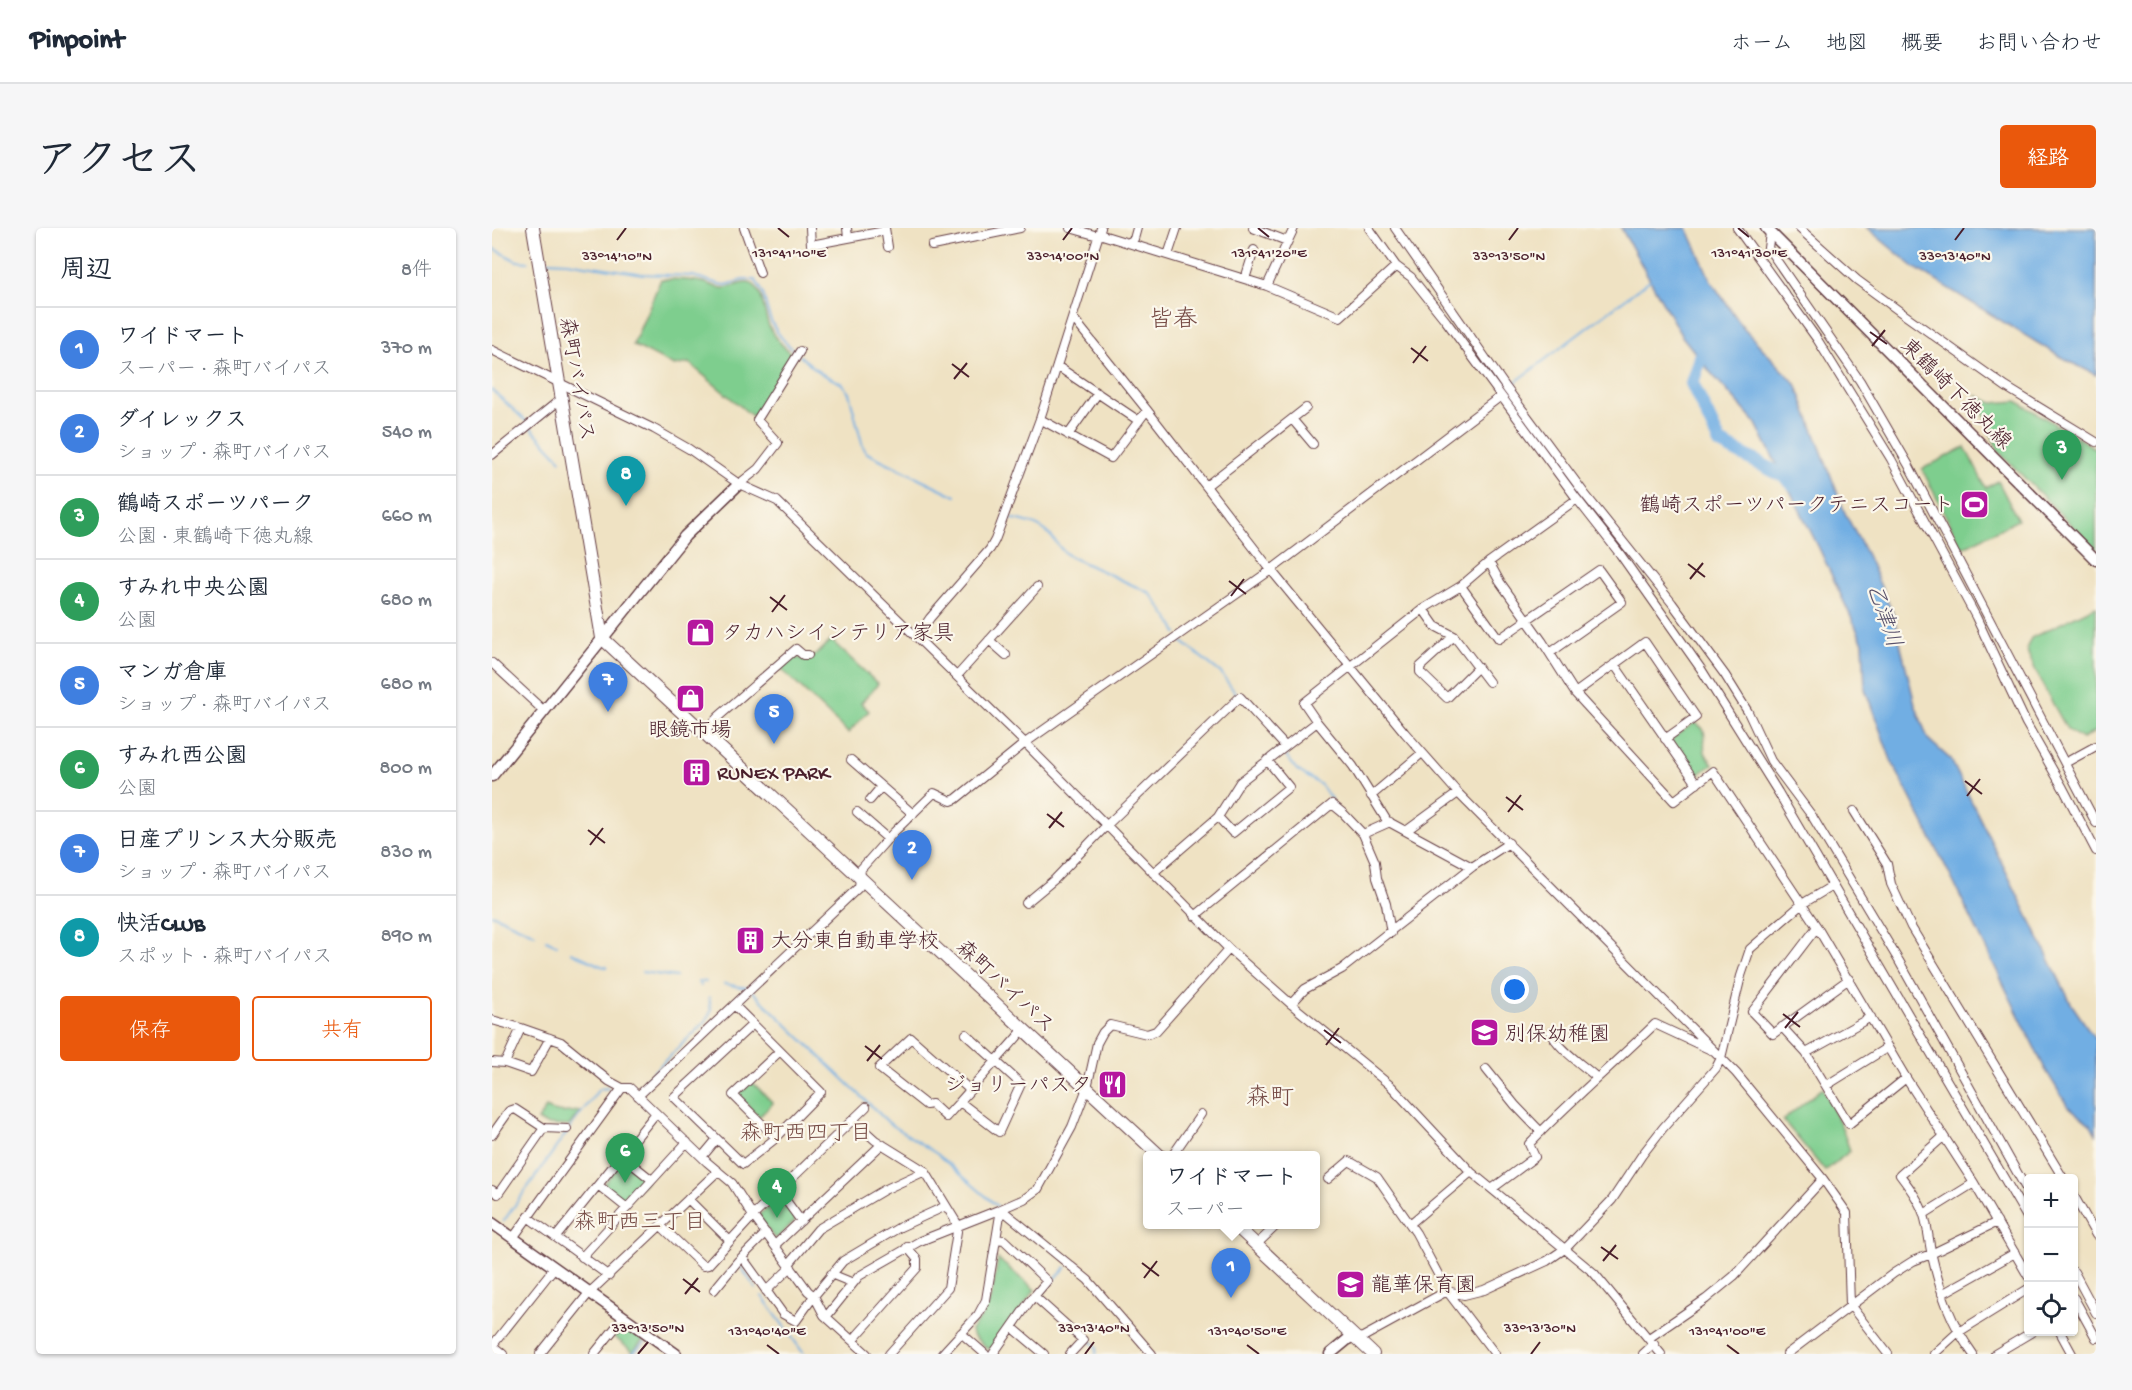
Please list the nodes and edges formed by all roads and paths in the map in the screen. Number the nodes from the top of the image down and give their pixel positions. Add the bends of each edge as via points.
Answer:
1 (525, 228) edge
2 (744, 228) edge
3 (810, 228) edge
4 (848, 228) edge
5 (1020, 228) edge
6 (1070, 228) edge
7 (1137, 228) edge
8 (1177, 228) edge
9 (1253, 228) edge
10 (1294, 228) edge
11 (1369, 228) edge
12 (1395, 228) edge
13 (1737, 228) edge
14 (1799, 228) edge
15 (885, 229) edge
16 (997, 230) edge
17 (1768, 230) edge
18 (535, 231) edge
19 (1099, 233) edge
20 (848, 238) junction
21 (1287, 241) junction
22 (1128, 243) junction
23 (932, 246) dead end
24 (888, 247) dead end
25 (1254, 250) dead end
26 (1168, 255) junction
27 (1396, 267) junction
28 (760, 273) dead end
29 (1245, 279) junction
30 (1436, 285) junction
31 (1267, 286) junction
32 (1073, 318) junction
33 (1446, 321) junction
34 (492, 350) edge
35 (799, 353) dead end
36 (1057, 366) junction
37 (559, 384) junction
38 (1098, 393) junction
39 (1501, 396) junction
40 (562, 401) junction
41 (1306, 408) dead end
42 (1147, 410) junction
43 (1040, 419) junction
44 (1292, 419) junction
45 (1138, 421) junction
46 (1068, 435) junction
47 (2096, 442) edge
48 (1313, 444) dead end
49 (492, 454) edge
50 (739, 484) junction
51 (1206, 486) junction
52 (1577, 499) junction
53 (2096, 560) edge
54 (1489, 562) junction
55 (1271, 570) junction
56 (1461, 586) junction
57 (1037, 587) dead end
58 (1423, 609) junction
59 (1526, 619) junction
60 (1454, 636) junction
61 (916, 637) junction
62 (602, 638) junction
63 (989, 640) junction
64 (1550, 653) junction
65 (808, 655) dead end
66 (1006, 655) dead end
67 (492, 663) edge
68 (1614, 664) junction
69 (1350, 666) junction
70 (1478, 667) junction
71 (957, 676) junction
72 (1489, 682) dead end
73 (1575, 693) junction
74 (544, 711) junction
75 (1317, 722) junction
76 (704, 733) junction
77 (1665, 739) junction
78 (1025, 743) junction
79 (1285, 746) junction
80 (2096, 747) edge
81 (1422, 753) junction
82 (851, 760) dead end
83 (1267, 760) junction
84 (2065, 763) junction
85 (492, 777) edge
86 (1696, 784) junction
87 (881, 787) junction
88 (1458, 793) junction
89 (1371, 796) junction
90 (870, 800) dead end
91 (1854, 811) dead end
92 (857, 812) dead end
93 (913, 814) junction
94 (1218, 817) junction
95 (1389, 822) junction
96 (2096, 823) edge
97 (1106, 826) junction
98 (1406, 831) junction
99 (1363, 834) junction
100 (888, 839) junction
101 (1509, 843) junction
102 (2096, 851) edge
103 (1472, 867) junction
104 (1153, 873) junction
105 (860, 877) junction
106 (1832, 886) junction
107 (1026, 903) dead end
108 (1802, 904) junction
109 (1195, 916) junction
110 (1817, 927) junction
111 (1391, 933) junction
112 (1229, 949) junction
113 (1849, 979) junction
114 (1291, 1004) junction
115 (734, 1005) junction
116 (1871, 1017) junction
117 (492, 1020) edge
118 (753, 1024) junction
119 (1782, 1027) junction
120 (520, 1028) junction
121 (1024, 1029) junction
122 (1551, 1032) dead end
123 (966, 1034) dead end
124 (550, 1038) junction
125 (1888, 1047) junction
126 (780, 1051) junction
127 (1806, 1053) junction
128 (1717, 1055) junction
129 (996, 1061) junction
130 (492, 1062) edge
131 (505, 1063) junction
132 (1486, 1069) dead end
133 (1596, 1077) junction
134 (1906, 1077) junction
135 (1827, 1085) junction
136 (622, 1088) junction
137 (1087, 1088) junction
138 (970, 1090) junction
139 (638, 1096) junction
140 (960, 1102) junction
141 (866, 1107) dead end
142 (656, 1113) junction
143 (1201, 1114) dead end
144 (853, 1120) junction
145 (544, 1128) junction
146 (567, 1129) dead end
147 (493, 1132) edge
148 (1541, 1132) junction
149 (1943, 1137) junction
150 (776, 1138) junction
151 (717, 1139) junction
152 (687, 1143) junction
153 (882, 1144) junction
154 (1156, 1151) edge
155 (1175, 1151) edge
156 (622, 1156) junction
157 (702, 1157) junction
158 (718, 1171) junction
159 (925, 1171) junction
160 (1472, 1172) junction
161 (2060, 1174) edge
162 (1328, 1179) dead end
163 (1823, 1179) junction
164 (652, 1180) junction
165 (1974, 1182) junction
166 (598, 1185) junction
167 (2024, 1185) edge
168 (1493, 1188) junction
169 (492, 1190) edge
170 (779, 1191) junction
171 (688, 1199) junction
172 (2078, 1204) edge
173 (946, 1206) junction
174 (627, 1208) junction
175 (1001, 1209) junction
176 (2024, 1212) edge
177 (1924, 1214) junction
178 (753, 1216) junction
179 (529, 1218) junction
180 (801, 1221) junction
181 (1997, 1222) junction
182 (492, 1223) edge
183 (1410, 1224) junction
184 (958, 1225) junction
185 (661, 1226) junction
186 (1239, 1229) edge
187 (1273, 1229) edge
188 (766, 1233) junction
189 (2096, 1235) edge
190 (556, 1237) junction
191 (513, 1239) junction
192 (996, 1239) junction
193 (730, 1241) junction
194 (775, 1245) junction
195 (1256, 1245) junction
196 (907, 1248) junction
197 (1566, 1248) junction
198 (2015, 1253) junction
199 (1931, 1254) junction
200 (582, 1257) junction
201 (742, 1257) junction
202 (790, 1265) junction
203 (554, 1268) junction
204 (2024, 1269) edge
205 (831, 1274) junction
206 (609, 1276) junction
207 (2078, 1281) edge
208 (853, 1283) junction
209 (714, 1290) dead end
210 (766, 1291) junction
211 (1447, 1291) junction
212 (2024, 1291) edge
213 (589, 1293) junction
214 (1942, 1294) junction
215 (814, 1296) junction
216 (1034, 1296) junction
217 (1850, 1305) junction
218 (2078, 1307) edge
219 (2096, 1313) edge
220 (624, 1317) junction
221 (826, 1317) junction
222 (1012, 1327) junction
223 (961, 1333) junction
224 (1957, 1333) junction
225 (2025, 1336) edge
226 (2062, 1336) edge
227 (2096, 1338) edge
228 (1352, 1339) junction
229 (853, 1340) junction
230 (1651, 1341) junction
231 (492, 1346) edge
232 (671, 1353) edge
233 (2070, 1353) edge
234 (503, 1354) edge
235 (540, 1354) edge
236 (594, 1354) edge
237 (867, 1354) edge
238 (889, 1354) edge
239 (942, 1354) edge
240 (985, 1354) edge
241 (993, 1354) edge
242 (1044, 1354) edge
243 (1070, 1354) edge
244 (1152, 1354) edge
245 (1330, 1354) edge
246 (1373, 1354) edge
247 (1495, 1354) edge
248 (1643, 1354) edge
249 (1661, 1354) edge
250 (1787, 1354) edge
251 (1888, 1354) edge
252 (1934, 1354) edge
253 (1973, 1354) edge
254 (1995, 1354) edge

1 - 18 street
2 - 28 street
3 - 20 street via 811,245
4 - 20 street
5 - 16 street
6 - 19 street
7 - 22 street via 1134,239
8 - 26 street
9 - 21 street
10 - 21 street
11 - 27 street
12 - 30 street
13 - 102 street via 1817,339 1891,459
14 - 47 street via 1902,313 2006,387
15 - 20 street
15 - 24 street
16 - 23 street
17 - 53 street, 東鶴崎下徳丸線
17 - 84 street via 1768,248 1860,381 1890,433
18 - 37 main road, 森町バイパス
19 - 22 street
19 - 32 street
21 - 31 street
22 - 26 street
25 - 29 street
26 - 29 street
27 - 31 street via 1340,317
27 - 33 street via 1411,277
29 - 31 street
30 - 33 street
30 - 167 street via 1584,493 1725,675 1771,761 1812,816 1899,961
32 - 36 street
32 - 42 street
33 - 39 street
34 - 37 street
35 - 50 street via 757,420 778,443 758,469
36 - 38 street
36 - 43 street
37 - 40 main road, 森町バイパス
37 - 50 street via 689,448
38 - 45 street
38 - 46 street
39 - 52 street
39 - 55 street
40 - 49 street
40 - 62 main road, 森町バイパス
41 - 44 street
42 - 45 street
42 - 51 street
43 - 46 street
43 - 61 street via 990,549
44 - 48 street
44 - 51 street
45 - 46 street via 1111,458
50 - 61 street via 777,501
50 - 62 street via 685,536
51 - 55 street
52 - 54 street
52 - 106 street via 1701,669
54 - 56 street
54 - 59 street
55 - 69 street
55 - 78 street
56 - 58 street
56 - 59 street via 1499,639
57 - 63 street
58 - 60 street via 1435,626
58 - 69 street
59 - 64 street
59 - 64 street via 1599,570 1622,602
60 - 70 street
60 - 70 street via 1420,667 1420,672 1447,698
61 - 71 street
62 - 74 street
62 - 76 main road, 森町バイパス
63 - 66 street
63 - 71 street
64 - 73 street
65 - 76 street via 796,649
67 - 74 street
68 - 73 street
68 - 77 street
68 - 77 street via 1645,642 1696,717
69 - 75 street via 1304,703
69 - 81 street
70 - 72 street
71 - 78 street
73 - 86 street via 1674,801
74 - 85 street
75 - 79 street
75 - 89 street via 1353,766
76 - 105 main road, 森町バイパス
77 - 86 street
78 - 93 street via 956,799 951,801 934,793
78 - 97 street
79 - 83 street
79 - 97 street via 1240,697
80 - 84 street
81 - 88 street
81 - 89 street
82 - 87 street
83 - 94 street via 1240,782
83 - 94 street via 1289,787 1233,833
84 - 96 street
86 - 108 street via 1713,771
87 - 90 street
87 - 93 street
88 - 98 street
88 - 101 street
89 - 95 street
91 - 161 street via 1884,857 1891,884 1911,927
92 - 100 street
93 - 100 street
94 - 104 street
95 - 98 street
95 - 99 street
97 - 104 street
97 - 107 street
98 - 103 street
99 - 109 street via 1332,804
99 - 111 street via 1375,862
100 - 105 street via 861,869
101 - 103 street
101 - 128 street
103 - 111 street
104 - 109 street
105 - 115 street via 859,887
105 - 121 main road, 森町バイパス
106 - 108 street
106 - 176 street
108 - 110 street
108 - 128 street via 1750,949
109 - 112 street
110 - 113 street
110 - 119 street via 1752,1012 1773,1034
111 - 114 street via 1342,969 1305,989
112 - 114 street
112 - 137 street via 1156,1031 1147,1034 1110,1025 1106,1028 1097,1043
113 - 116 street
113 - 119 street
114 - 160 street via 1392,1086
115 - 118 street
115 - 139 street
116 - 125 street
116 - 127 street
117 - 120 street
118 - 126 street
118 - 151 street via 674,1097
119 - 127 street
120 - 124 street
120 - 131 street
121 - 129 street
121 - 137 main road, 森町バイパス
122 - 133 street
123 - 129 street
124 - 131 street via 531,1072
124 - 136 street
125 - 134 street
125 - 135 street
126 - 150 street via 821,1092
126 - 150 street via 733,1095
127 - 135 street
128 - 133 street via 1655,1024
128 - 163 street
128 - 197 street via 1716,1068 1663,1128 1612,1200
129 - 138 street
129 - 140 street via 1021,1084 999,1132
130 - 131 street
132 - 148 street
133 - 148 street
134 - 135 street via 1849,1124
134 - 149 street
136 - 139 street via 630,1088
136 - 179 street
137 - 154 main road, 森町バイパス
137 - 175 street via 1072,1127 1038,1189
138 - 140 street
138 - 140 street via 910,1038 879,1068 946,1117
139 - 142 street
141 - 144 street
142 - 152 street
142 - 156 street
143 - 155 street
144 - 153 street
144 - 170 street
145 - 146 street
145 - 147 street via 515,1109 508,1111
145 - 169 street via 498,1194
148 - 168 street via 1529,1144 1535,1157
149 - 165 street
149 - 177 street via 1900,1175
150 - 151 street via 743,1164
151 - 157 street
152 - 157 street
152 - 164 street
153 - 159 street
153 - 180 street
156 - 164 street
156 - 166 street
157 - 158 street
158 - 171 street
158 - 178 street via 732,1183
159 - 173 street
159 - 202 street via 818,1229
160 - 168 street
160 - 183 street
162 - 183 street via 1349,1161 1377,1177
163 - 217 street via 1847,1213
163 - 230 street via 1734,1276
164 - 174 street
165 - 177 street
165 - 181 street
166 - 174 street
166 - 190 street
168 - 197 street
170 - 178 street
170 - 180 street
171 - 185 street
171 - 193 street
172 - 189 street
173 - 184 street
173 - 205 street via 882,1237 843,1261
174 - 200 street
175 - 184 street
175 - 192 street
175 - 244 street via 1088,1280
177 - 199 street
178 - 188 street
178 - 193 street
179 - 190 street
179 - 191 street
180 - 194 street
181 - 198 street
181 - 199 street
182 - 191 street
183 - 211 street
184 - 196 street
184 - 238 street via 948,1288
185 - 193 street via 703,1266
185 - 206 street
186 - 195 main road
187 - 195 street
188 - 194 street
188 - 201 street
190 - 200 street
191 - 203 street
192 - 216 street via 1004,1240 1047,1281
192 - 223 street via 986,1300
194 - 202 street
195 - 228 main road
196 - 208 street
196 - 229 street via 917,1258 917,1268
197 - 211 street via 1484,1290 1464,1294
197 - 230 street via 1594,1273
198 - 204 street
198 - 214 street
199 - 214 street
199 - 217 street via 1913,1261
200 - 206 street
201 - 209 street
201 - 210 street
202 - 210 street
202 - 215 street
203 - 213 street
203 - 231 street
205 - 208 street
205 - 215 street
206 - 213 street
207 - 219 street
208 - 221 street
210 - 215 street via 783,1314 796,1321
211 - 228 street via 1363,1337
211 - 247 street
212 - 224 street
213 - 220 street
213 - 235 street
214 - 224 street
215 - 221 street
216 - 222 street
216 - 243 street via 1083,1340
217 - 250 street
217 - 251 street
218 - 227 street
220 - 232 street
220 - 236 street
221 - 229 street
222 - 241 street
222 - 242 street
223 - 239 street
223 - 240 street
224 - 252 street
224 - 253 street
225 - 254 street
226 - 233 street
228 - 245 street
228 - 246 main road
229 - 237 street
230 - 248 street
230 - 249 street
231 - 234 street

